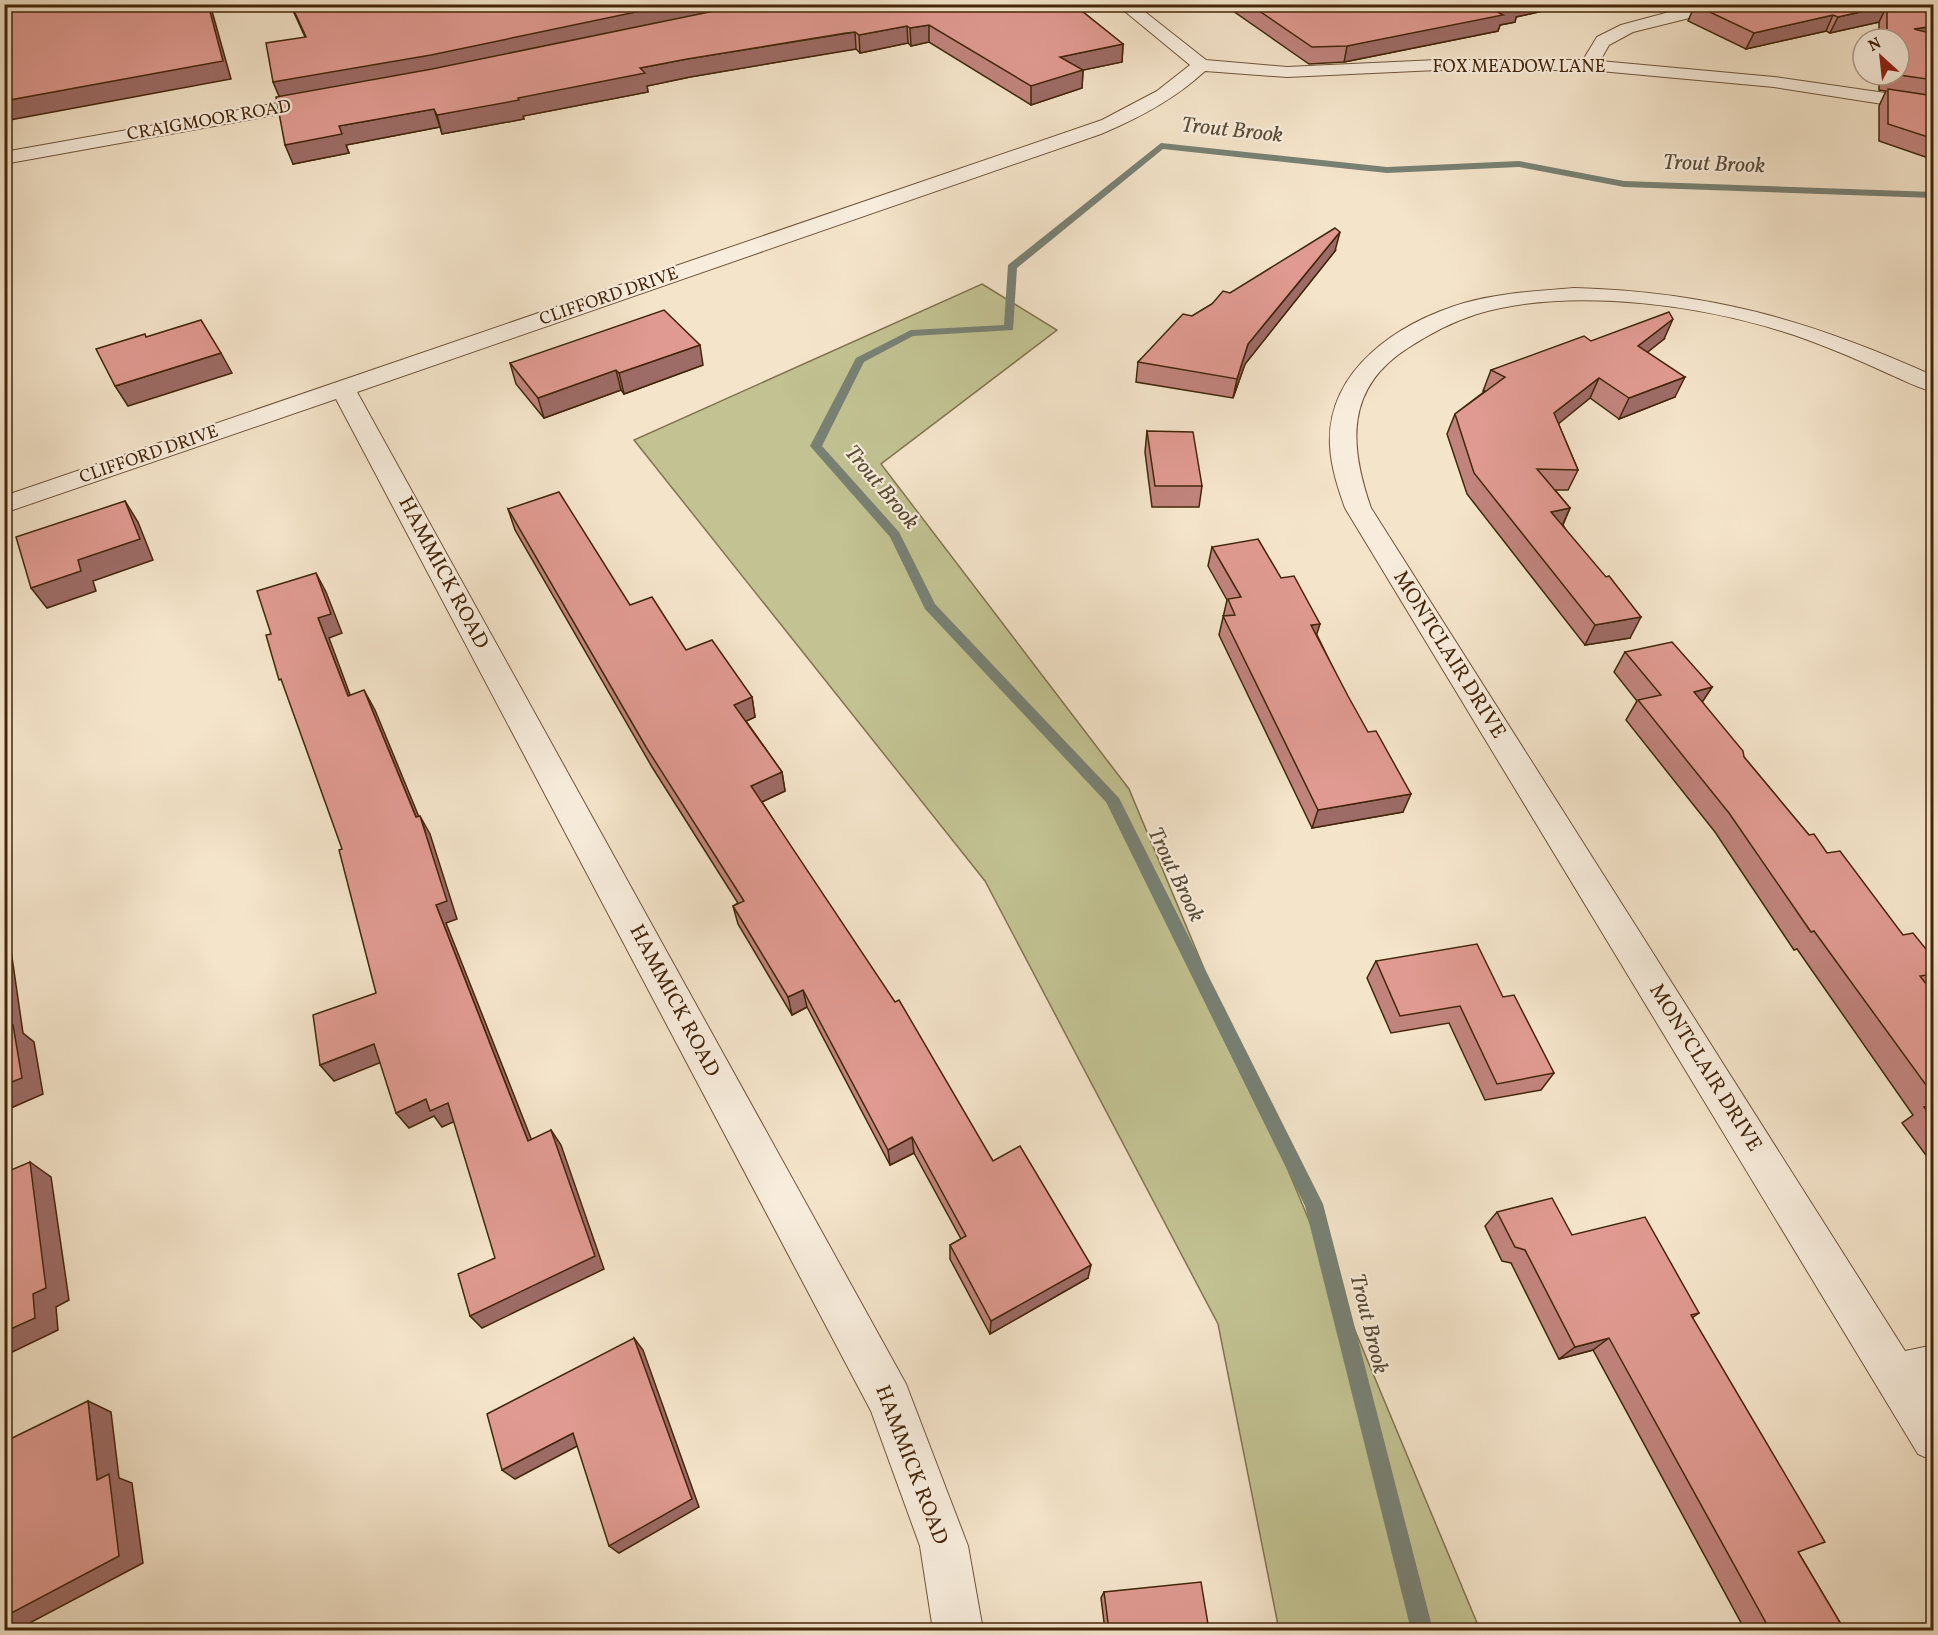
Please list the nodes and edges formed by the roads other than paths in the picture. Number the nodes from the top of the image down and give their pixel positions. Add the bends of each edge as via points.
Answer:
1 (1124, 4) edge
2 (1724, 4) edge
3 (1201, 65) junction
4 (1589, 65) junction
5 (344, 97) edge
6 (1934, 106) edge
7 (4, 158) edge
8 (1934, 385) edge
9 (343, 389) junction
10 (4, 505) edge
11 (1914, 1371) edge
12 (1934, 1438) edge
13 (958, 1630) edge

1 - 3 street
2 - 4 street via 1627,29 1603,41
3 - 4 street, FOX MEADOW LANE via 1287,72 1437,65
3 - 9 street, CLIFFORD DRIVE via 1150,103 1094,130
4 - 6 street, FOX MEADOW LANE via 1774,82
5 - 7 street, CRAIGMOOR ROAD
8 - 11 street, MONTCLAIR DRIVE via 1832,341 1739,313 1646,298 1540,297 1468,311 1396,344 1361,377 1351,395 1342,442 1348,483 1358,508
9 - 10 street, CLIFFORD DRIVE
9 - 13 street, HAMMICK ROAD via 890,1400 944,1546
11 - 12 street, MONTCLAIR DRIVE

